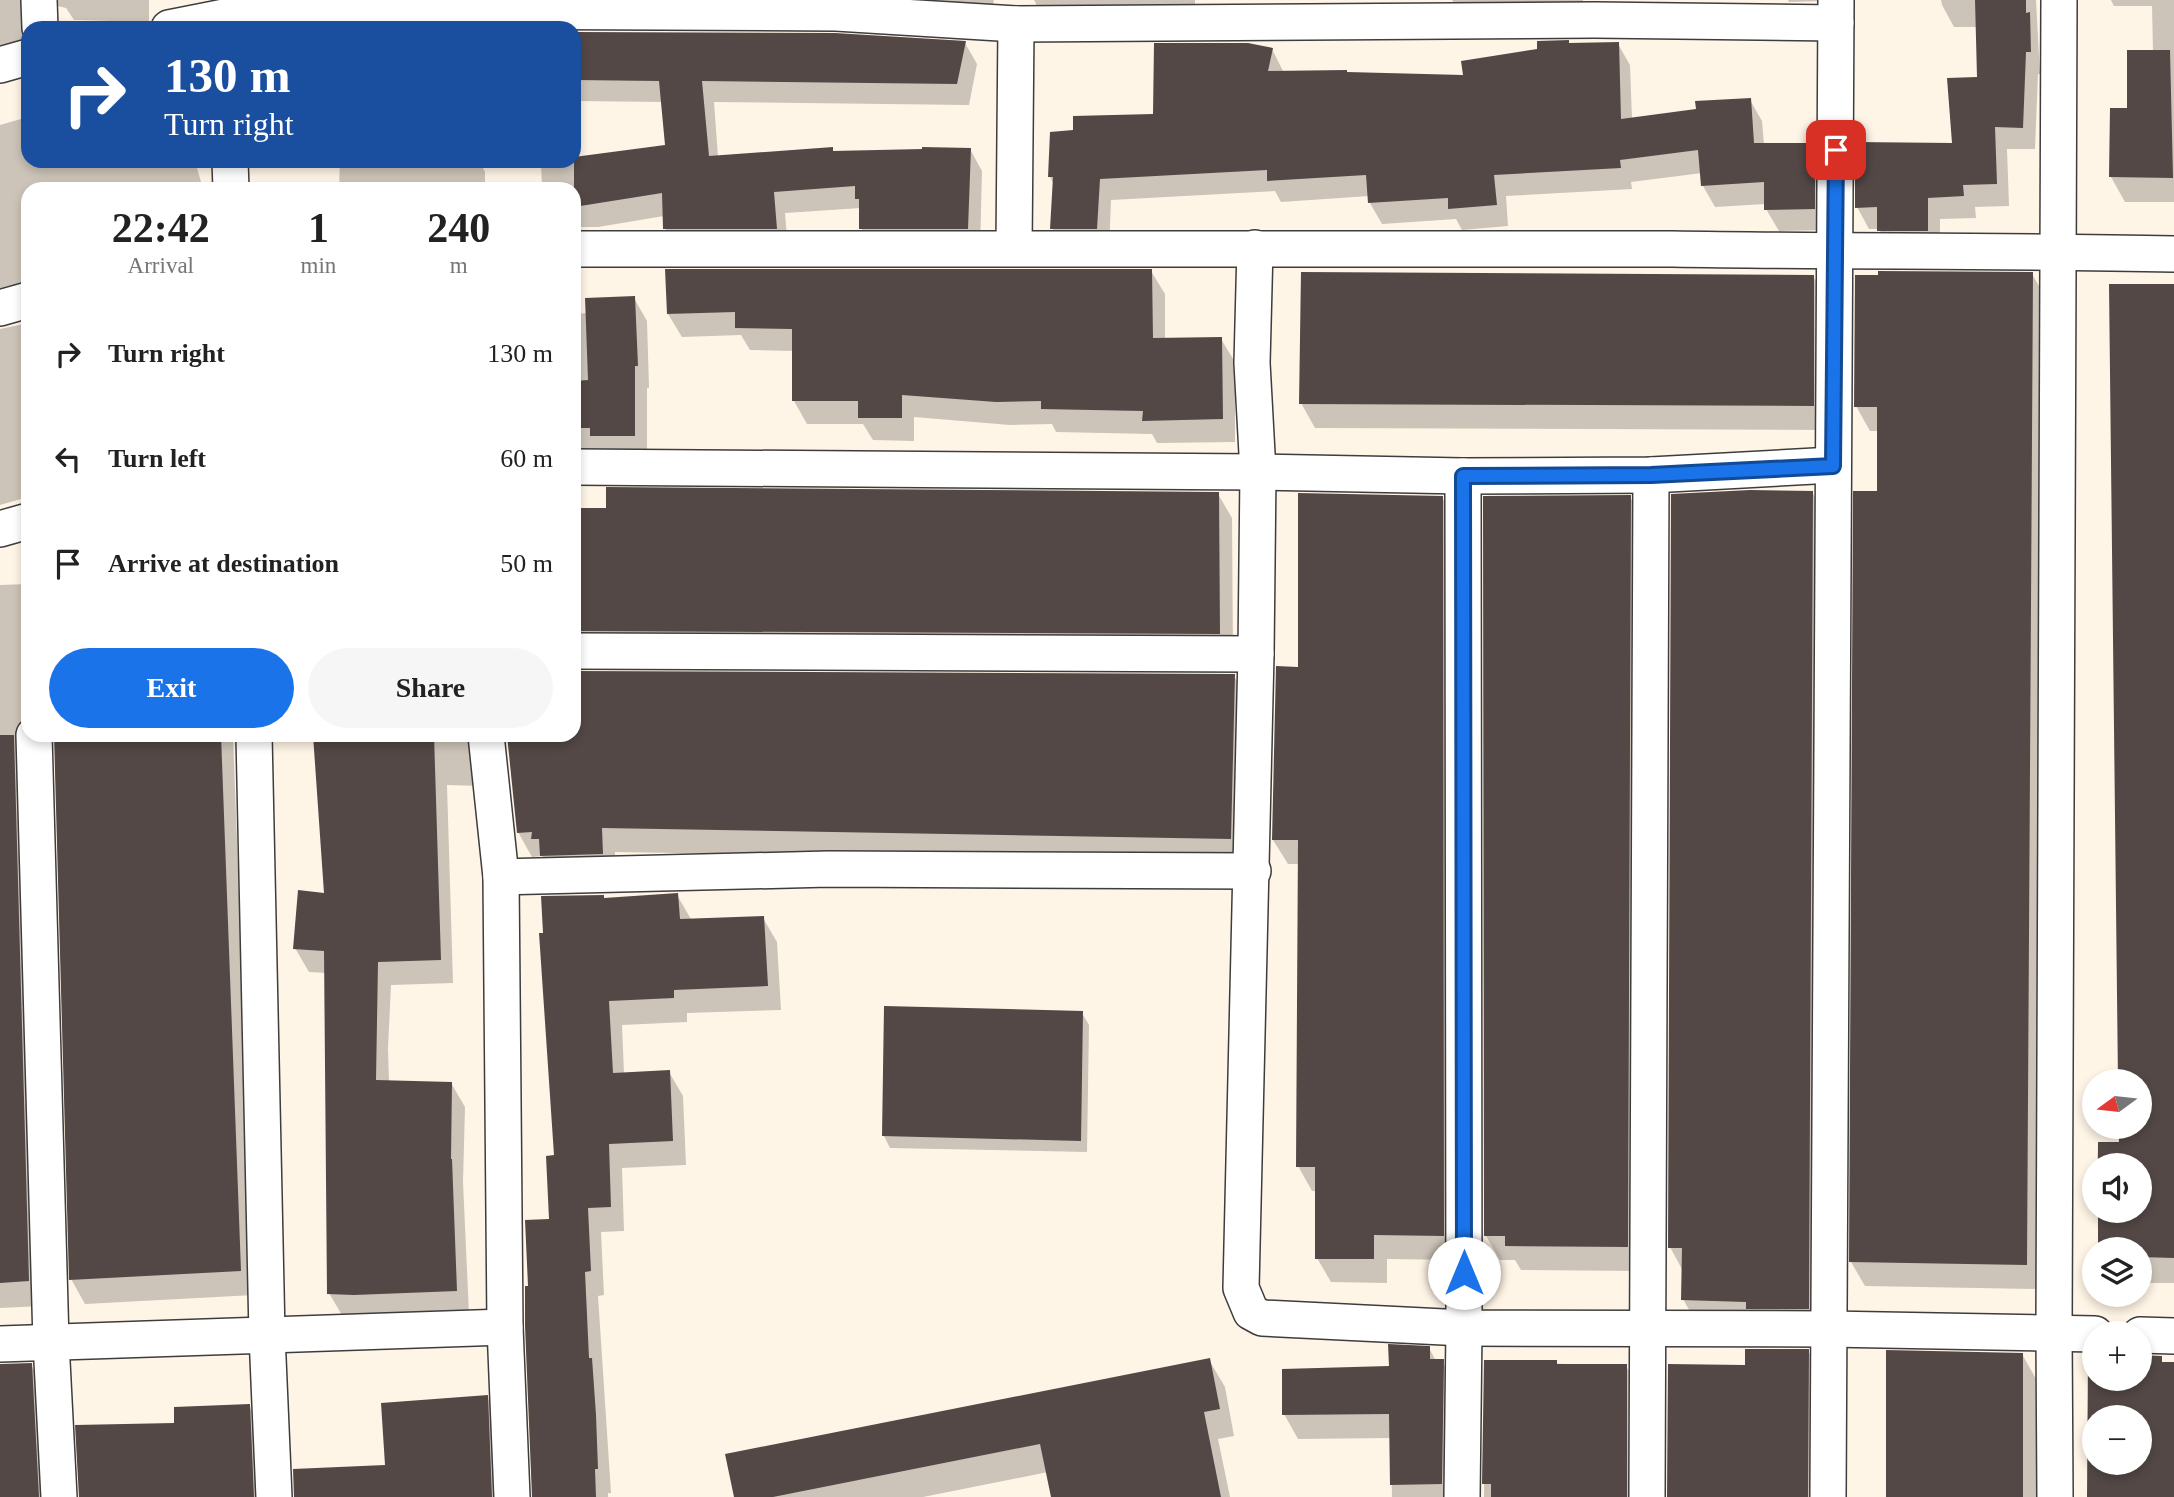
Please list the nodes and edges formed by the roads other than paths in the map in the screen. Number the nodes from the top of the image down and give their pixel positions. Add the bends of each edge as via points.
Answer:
1 (39, 0) edge
2 (2059, 0) edge
3 (454, 6) edge
4 (665, 6) edge
5 (836, 6) edge
6 (1595, 10) edge
7 (1203, 11) edge
8 (1403, 11) edge
9 (1836, 11) edge
10 (224, 15) edge
11 (1006, 16) edge
12 (40, 21) edge
13 (199, 21) edge
14 (21, 59) edge
15 (0, 65) edge
16 (1014, 247) junction
17 (1255, 248) junction
18 (581, 249) edge
19 (2058, 251) junction
20 (1835, 252) junction
21 (2174, 254) edge
22 (21, 302) edge
23 (0, 308) edge
24 (1833, 466) junction
25 (581, 467) edge
26 (1258, 472) junction
27 (1651, 475) junction
28 (1463, 476) junction
29 (21, 523) edge
30 (0, 530) edge
31 (581, 651) edge
32 (1256, 654) junction
33 (34, 742) edge
34 (254, 742) edge
35 (487, 742) edge
36 (1253, 871) junction
37 (501, 877) junction
38 (505, 1327) junction
39 (1464, 1328) junction
40 (1829, 1329) junction
41 (1648, 1330) junction
42 (2054, 1332) junction
43 (2082, 1333) edge
44 (267, 1335) junction
45 (2152, 1335) edge
46 (2174, 1336) edge
47 (51, 1342) junction
48 (0, 1344) edge
49 (59, 1497) edge
50 (274, 1497) edge
51 (512, 1497) edge
52 (1462, 1497) edge
53 (1647, 1497) edge
54 (1828, 1497) edge
55 (2055, 1497) edge

1 - 12 street
2 - 19 street
3 - 4 street
3 - 10 street
4 - 5 street
5 - 11 street
6 - 8 street
6 - 9 street
7 - 8 street
7 - 11 street
9 - 20 street
10 - 13 street
11 - 16 street
14 - 15 street
16 - 17 street
16 - 18 street
17 - 20 street
17 - 26 street via 1252,363
19 - 20 street
19 - 21 street
19 - 42 street
20 - 24 street
22 - 23 street
24 - 27 street
24 - 40 street
25 - 26 street
26 - 28 street
26 - 32 street
27 - 28 street
27 - 41 street
28 - 39 street
29 - 30 street
31 - 32 street
32 - 36 street
33 - 47 street
34 - 44 street
35 - 37 street
36 - 37 street via 829,869
36 - 39 street via 1241,1288 1247,1304 1262,1318
37 - 38 street
38 - 44 street
38 - 51 street
39 - 41 street
39 - 52 street
40 - 41 street
40 - 42 street
40 - 54 street
41 - 53 street
42 - 43 street
42 - 55 street
44 - 47 street
44 - 50 street
45 - 46 street
47 - 48 street
47 - 49 street

